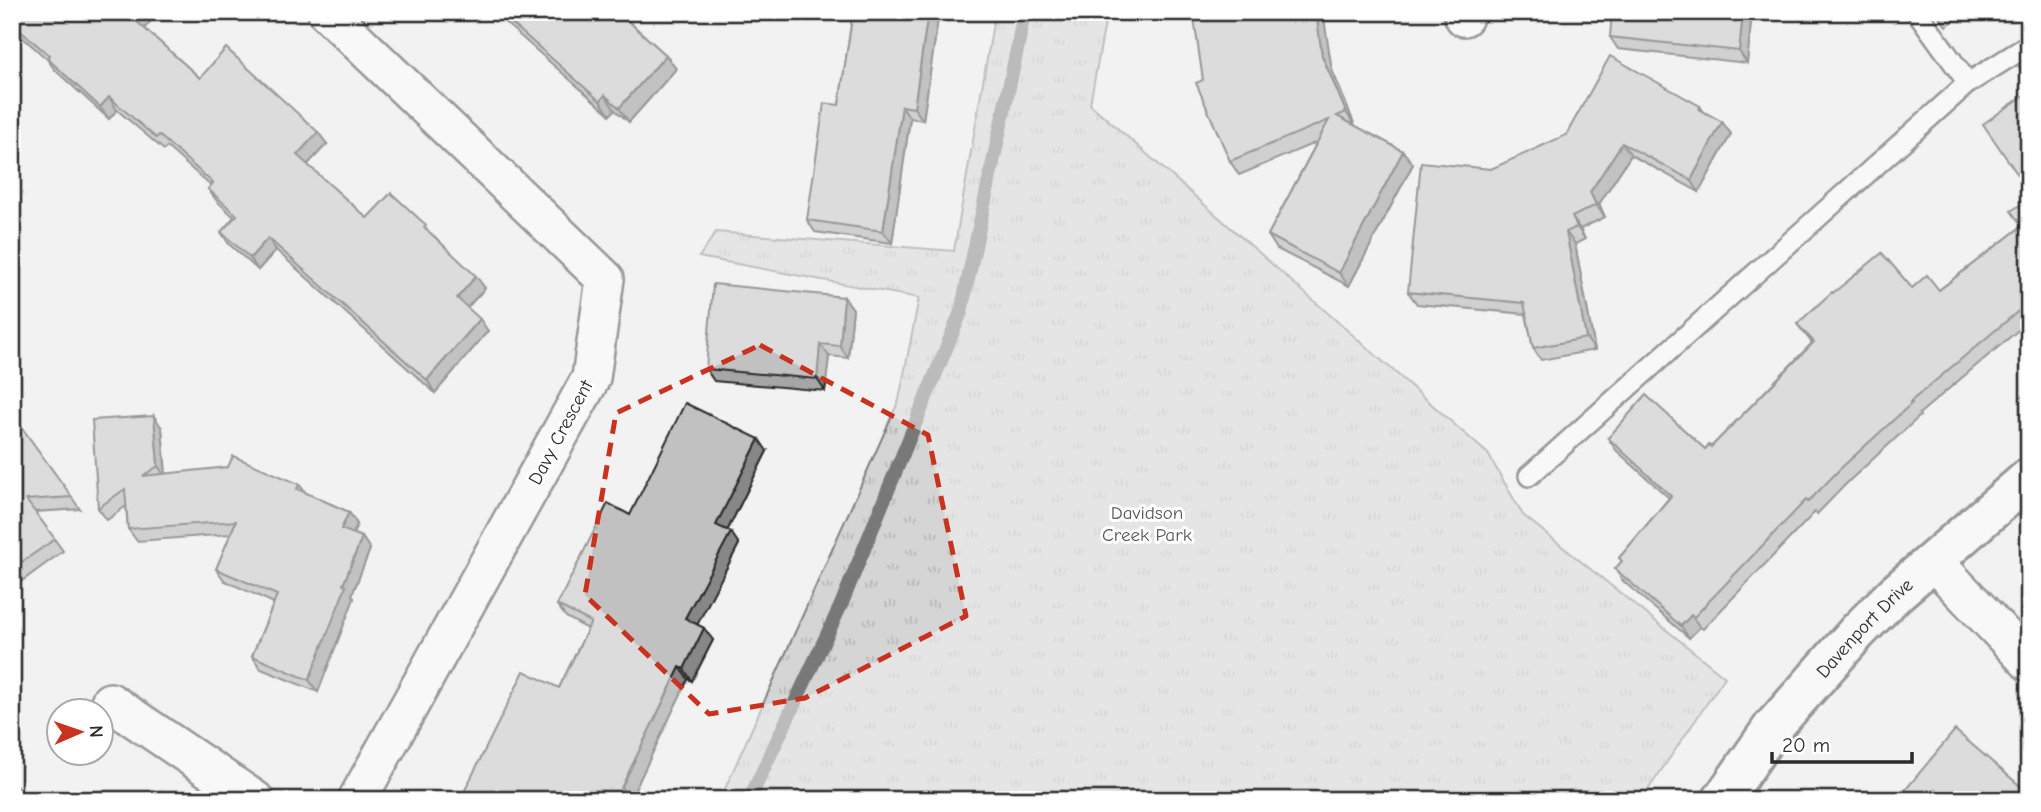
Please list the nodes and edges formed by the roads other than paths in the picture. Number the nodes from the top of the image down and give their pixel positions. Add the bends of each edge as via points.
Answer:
1 (327, 12) edge
2 (1917, 12) edge
3 (2029, 45) edge
4 (1968, 83) junction
5 (1529, 476) dead end
6 (2029, 478) edge
7 (1934, 562) junction
8 (2029, 662) edge
9 (116, 706) edge
10 (254, 800) edge
11 (358, 800) edge
12 (1722, 800) edge

1 - 11 street, Davy Crescent via 605,279 591,378
2 - 4 lane
3 - 4 lane
4 - 5 lane
6 - 7 street, Davenport Drive
7 - 8 street
7 - 12 street, Davenport Drive via 1858,631 1773,727
9 - 10 street

